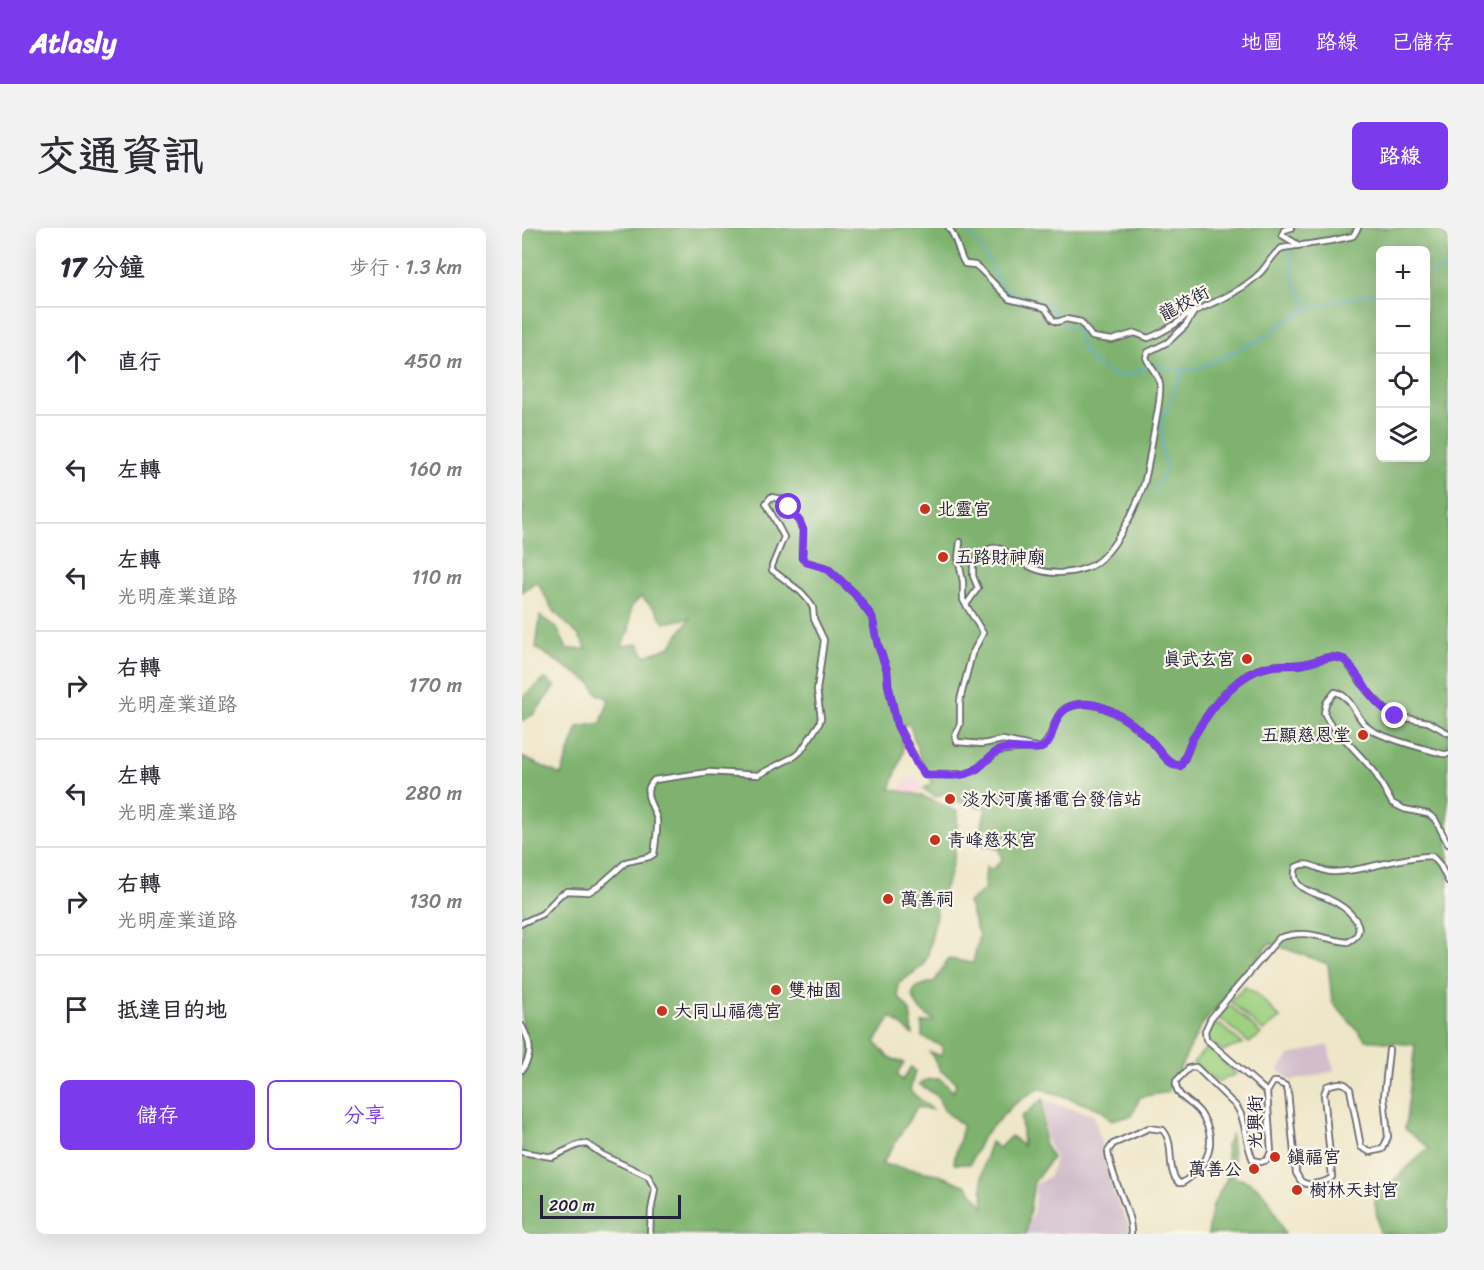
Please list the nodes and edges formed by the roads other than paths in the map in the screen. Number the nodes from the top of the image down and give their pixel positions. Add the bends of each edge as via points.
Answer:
1 (949, 228) edge
2 (1291, 228) edge
3 (1358, 228) edge
4 (1300, 245) junction
5 (1194, 312) junction
6 (960, 542) dead end
7 (966, 605) junction
8 (1448, 733) edge
9 (1031, 747) junction
10 (1448, 753) edge
11 (1448, 844) edge
12 (1448, 881) edge
13 (522, 923) edge
14 (522, 1026) edge
15 (1389, 1050) dead end
16 (522, 1070) edge
17 (1267, 1092) junction
18 (522, 1152) edge
19 (650, 1234) edge
20 (1131, 1234) edge

1 - 5 street, 龍校街 via 963,261 980,268 1010,299 1045,308 1057,322 1081,322 1092,337 1112,340 1135,333 1148,338
2 - 4 street via 1282,235
3 - 4 street, 龍校街 via 1353,236 1343,239
4 - 5 street, 龍校街 via 1277,251 1261,273 1243,287
5 - 7 street via 1180,331 1146,357 1159,382 1144,484 1105,556 1087,568 1060,573 1033,568 1006,550 992,549 982,553 973,565 978,588
6 - 7 street via 958,558
7 - 9 street via 983,636 972,654 960,700 956,740 982,744 1012,741
8 - 9 street via 1428,722 1387,711 1367,692 1345,660 1330,656 1305,664 1265,667 1240,682 1212,708 1180,766 1173,765 1152,742 1118,716 1092,705 1061,712 1046,743 1040,748
9 - 13 street via 998,751 974,771 963,774 925,775 897,725 872,617 855,594 827,568 802,558 804,537 800,522 781,499 768,498 766,503 784,537 772,570 809,601 824,640 817,690 819,724 801,751 758,775 709,771 654,780 648,796 657,819 654,854 626,862 590,892 567,891 542,914
10 - 11 street via 1372,731 1342,693 1335,692 1326,703 1324,713 1329,722 1374,771 1388,799 1396,806 1435,819
12 - 17 street via 1432,856 1358,871 1329,873 1307,864 1296,867 1297,884 1355,916 1358,933 1348,942 1304,932 1279,938 1211,1018 1206,1039
14 - 16 street via 531,1049
15 - 17 street, 光興街 via 1384,1098 1388,1137 1383,1149 1371,1152 1361,1147 1347,1085 1325,1087 1333,1171 1328,1182 1304,1184 1300,1180 1287,1088 1273,1082
17 - 20 street, 光興街 via 1271,1152 1267,1160 1253,1160 1242,1114 1196,1067 1189,1068 1176,1081 1175,1088 1200,1113 1207,1129 1208,1158 1192,1175 1182,1183 1173,1177 1170,1140 1163,1130 1149,1128 1110,1147 1115,1183 1131,1223
18 - 19 street via 552,1157 587,1144 648,1176 655,1189

